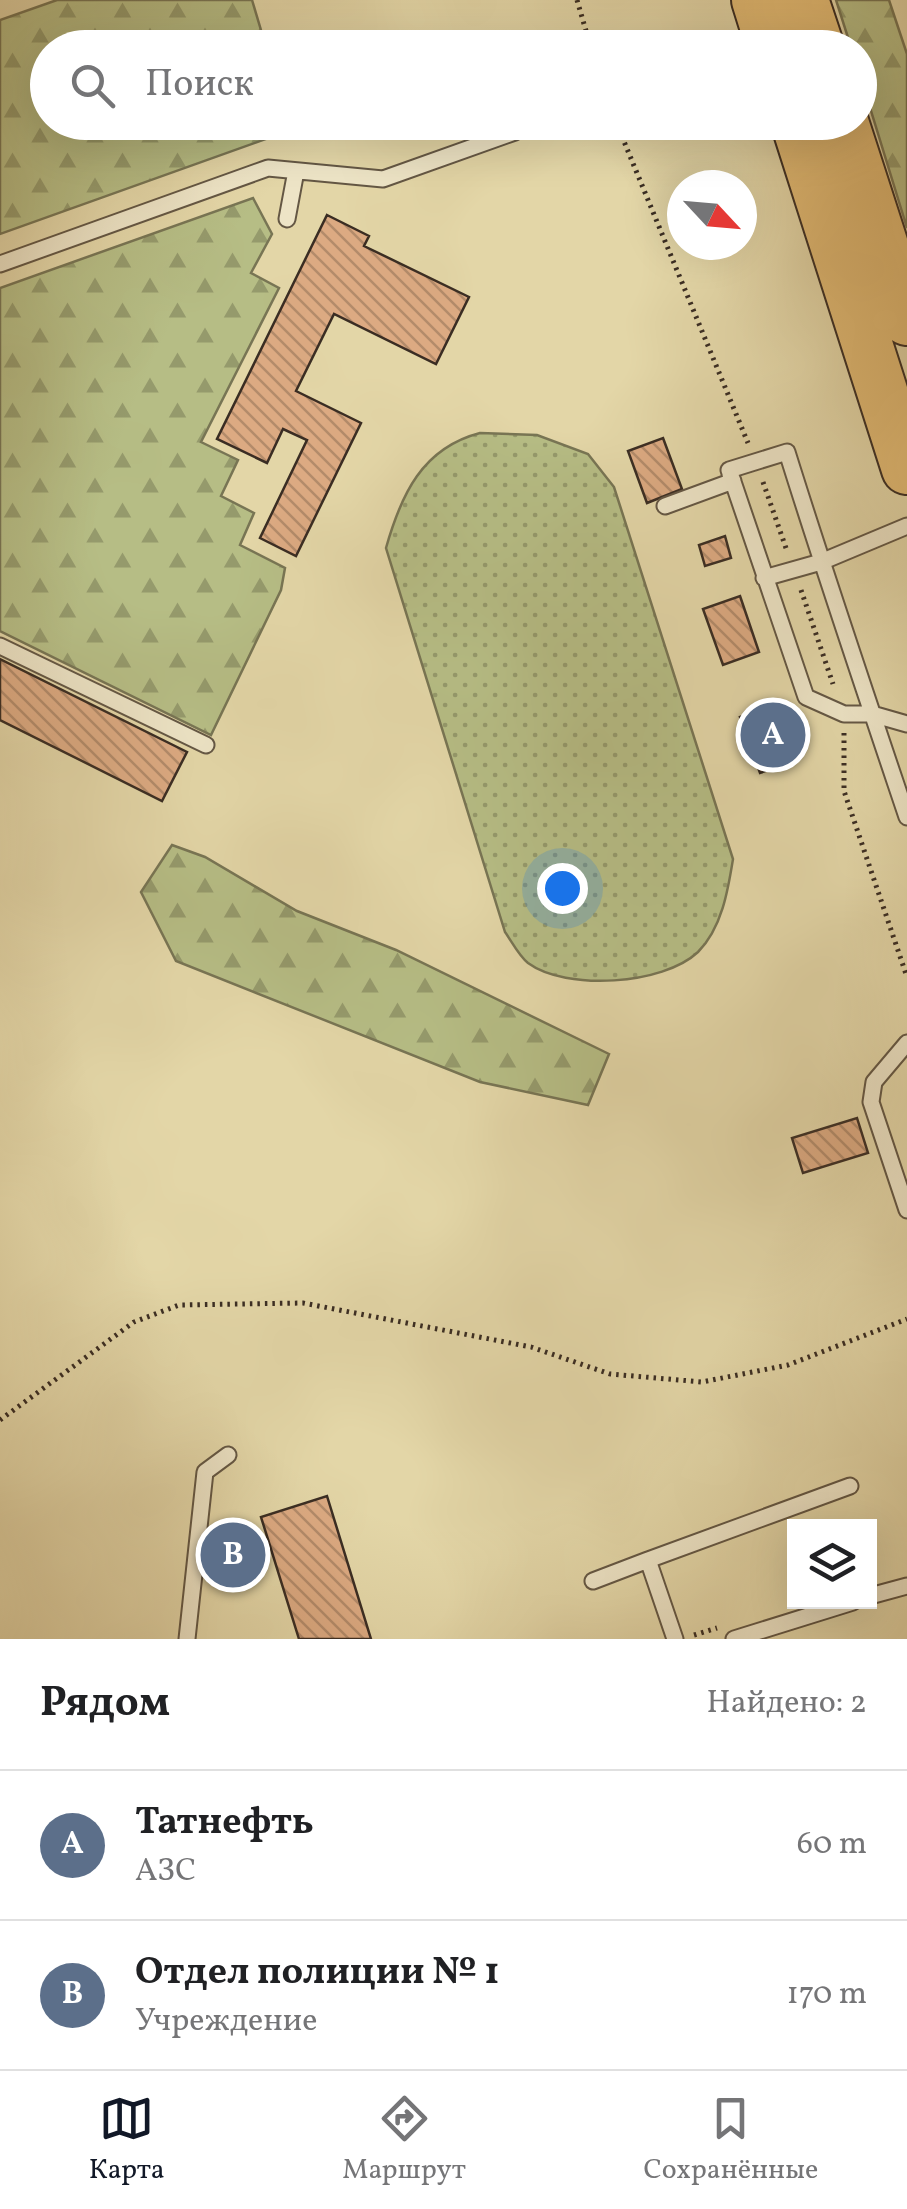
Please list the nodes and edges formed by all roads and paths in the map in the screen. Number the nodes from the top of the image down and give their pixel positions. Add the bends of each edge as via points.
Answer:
1 (576, 0) edge
2 (803, 0) edge
3 (585, 30) edge
4 (812, 30) edge
5 (493, 140) edge
6 (802, 140) edge
7 (849, 140) edge
8 (296, 171) junction
9 (288, 219) dead end
10 (0, 264) edge
11 (907, 320) edge
12 (907, 470) edge
13 (732, 481) junction
14 (664, 506) dead end
15 (907, 526) edge
16 (822, 562) junction
17 (764, 578) junction
18 (0, 646) edge
19 (872, 714) junction
20 (907, 724) edge
21 (206, 745) dead end
22 (907, 816) edge
23 (907, 1043) edge
24 (907, 1210) edge
25 (907, 1319) edge
26 (0, 1420) edge
27 (228, 1454) dead end
28 (850, 1486) dead end
29 (648, 1560) junction
30 (593, 1580) dead end
31 (907, 1586) edge
32 (877, 1594) edge
33 (830, 1609) edge
34 (188, 1639) edge
35 (675, 1639) edge
36 (734, 1639) edge

1 - 3 path
2 - 4 main road
5 - 8 lane via 383,180
6 - 12 main road
7 - 11 main road
8 - 9 lane
8 - 10 lane via 268,168
13 - 14 lane
13 - 16 lane via 729,470 786,452
13 - 17 lane
15 - 16 lane
16 - 17 lane
16 - 19 lane
17 - 19 lane via 806,697 844,714
18 - 21 lane
19 - 20 lane
19 - 22 lane
23 - 24 lane via 874,1082 872,1102
25 - 26 path via 788,1364 702,1382 610,1374 531,1347 303,1303 179,1304 134,1322
27 - 34 lane via 205,1472
28 - 29 lane
29 - 30 lane
29 - 35 lane
31 - 32 lane
33 - 36 lane

